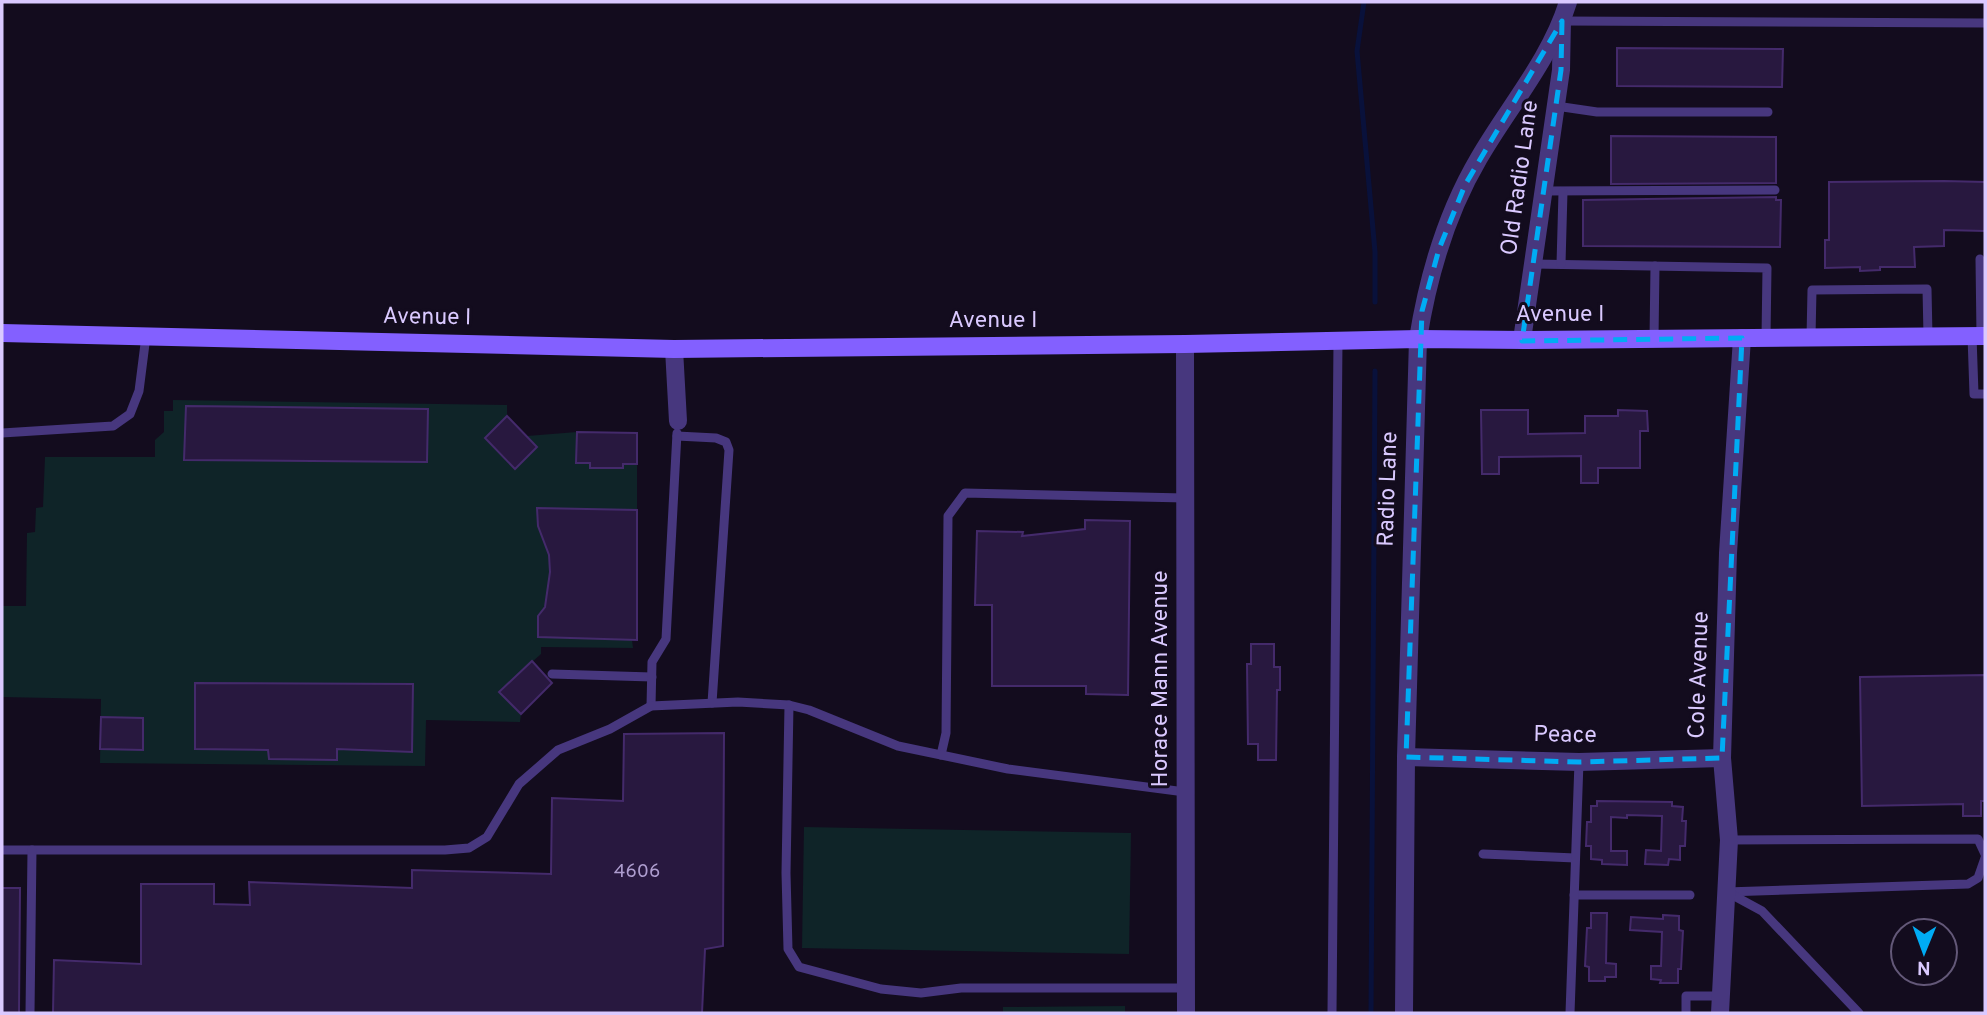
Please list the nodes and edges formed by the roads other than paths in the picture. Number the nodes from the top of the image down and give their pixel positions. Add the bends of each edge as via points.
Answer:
1 (1568, 2) edge
2 (1562, 21) junction
3 (1985, 23) edge
4 (1556, 106) junction
5 (1768, 112) dead end
6 (1776, 190) dead end
7 (1543, 191) junction
8 (1563, 191) junction
9 (1980, 259) dead end
10 (1533, 264) junction
11 (1561, 264) junction
12 (1655, 266) junction
13 (2, 333) edge
14 (146, 336) junction
15 (1979, 336) edge
16 (1766, 337) junction
17 (1811, 337) junction
18 (1928, 337) junction
19 (1742, 338) junction
20 (1418, 339) junction
21 (1654, 339) junction
22 (1522, 340) junction
23 (1338, 341) junction
24 (1185, 344) junction
25 (674, 349) junction
26 (1985, 394) edge
27 (678, 429) junction
28 (2, 433) edge
29 (1185, 498) junction
30 (552, 674) dead end
31 (652, 677) junction
32 (712, 703) junction
33 (789, 705) junction
34 (651, 706) junction
35 (941, 755) junction
36 (1406, 757) junction
37 (1722, 758) junction
38 (1579, 762) junction
39 (1185, 792) junction
40 (1729, 840) junction
41 (2, 850) edge
42 (32, 850) junction
43 (1483, 854) dead end
44 (1985, 856) edge
45 (1575, 858) junction
46 (1727, 892) junction
47 (1574, 895) junction
48 (1690, 895) dead end
49 (1185, 988) junction
50 (1721, 1005) edge
51 (30, 1013) edge
52 (1186, 1013) edge
53 (1332, 1013) edge
54 (1404, 1013) edge
55 (1570, 1013) edge
56 (1686, 1013) edge
57 (1859, 1013) edge

1 - 2 street, Radio Lane
2 - 3 lane
2 - 4 street, Old Radio Lane
2 - 20 street, Radio Lane via 1465,184 1436,258
4 - 5 lane via 1597,112
4 - 7 street, Old Radio Lane
6 - 8 lane
7 - 8 lane
7 - 10 street, Old Radio Lane
8 - 11 lane
9 - 15 lane
10 - 11 lane
10 - 22 street, Old Radio Lane
11 - 12 lane
12 - 16 lane via 1767,268
12 - 21 lane
13 - 14 main road, Avenue I
14 - 25 main road, Avenue I
14 - 28 lane via 139,391 130,414 113,426
15 - 18 main road, Avenue I
15 - 26 lane via 1974,394
16 - 17 main road, Avenue I
16 - 19 main road, Avenue I
17 - 18 main road, Avenue I
17 - 18 lane via 1812,290 1927,289
19 - 21 main road, Avenue I
19 - 37 street, Cole Avenue via 1728,553
20 - 22 main road, Avenue I
20 - 23 main road, Avenue I
20 - 36 street, Radio Lane
21 - 22 main road, Avenue I
23 - 24 main road, Avenue I
23 - 53 lane
24 - 25 main road, Avenue I
24 - 29 street, Horace Mann Avenue
25 - 27 street
27 - 31 lane via 667,639 652,662
27 - 32 lane via 726,442 729,450
29 - 35 lane via 965,493 948,516 946,733
29 - 39 street, Horace Mann Avenue
30 - 31 lane
31 - 34 lane
32 - 33 lane
32 - 34 lane
33 - 35 lane via 898,747
33 - 49 lane via 788,949 799,967 881,989 921,993 961,988
34 - 42 lane via 558,750 519,784 487,837 469,848
35 - 39 lane via 1008,769
36 - 38 street, Peace
36 - 54 street, Radio Lane
37 - 38 street, Peace
37 - 40 street, Cole Avenue
38 - 45 lane
39 - 49 street, Horace Mann Avenue
40 - 44 lane via 1978,839
40 - 46 street, Cole Avenue
41 - 42 lane
42 - 51 lane
43 - 45 lane
44 - 46 lane via 1978,878 1968,884
45 - 47 lane
46 - 50 street, Cole Avenue
46 - 57 lane via 1762,911
47 - 48 lane
47 - 55 lane
49 - 52 street, Horace Mann Avenue
50 - 56 lane via 1686,996

